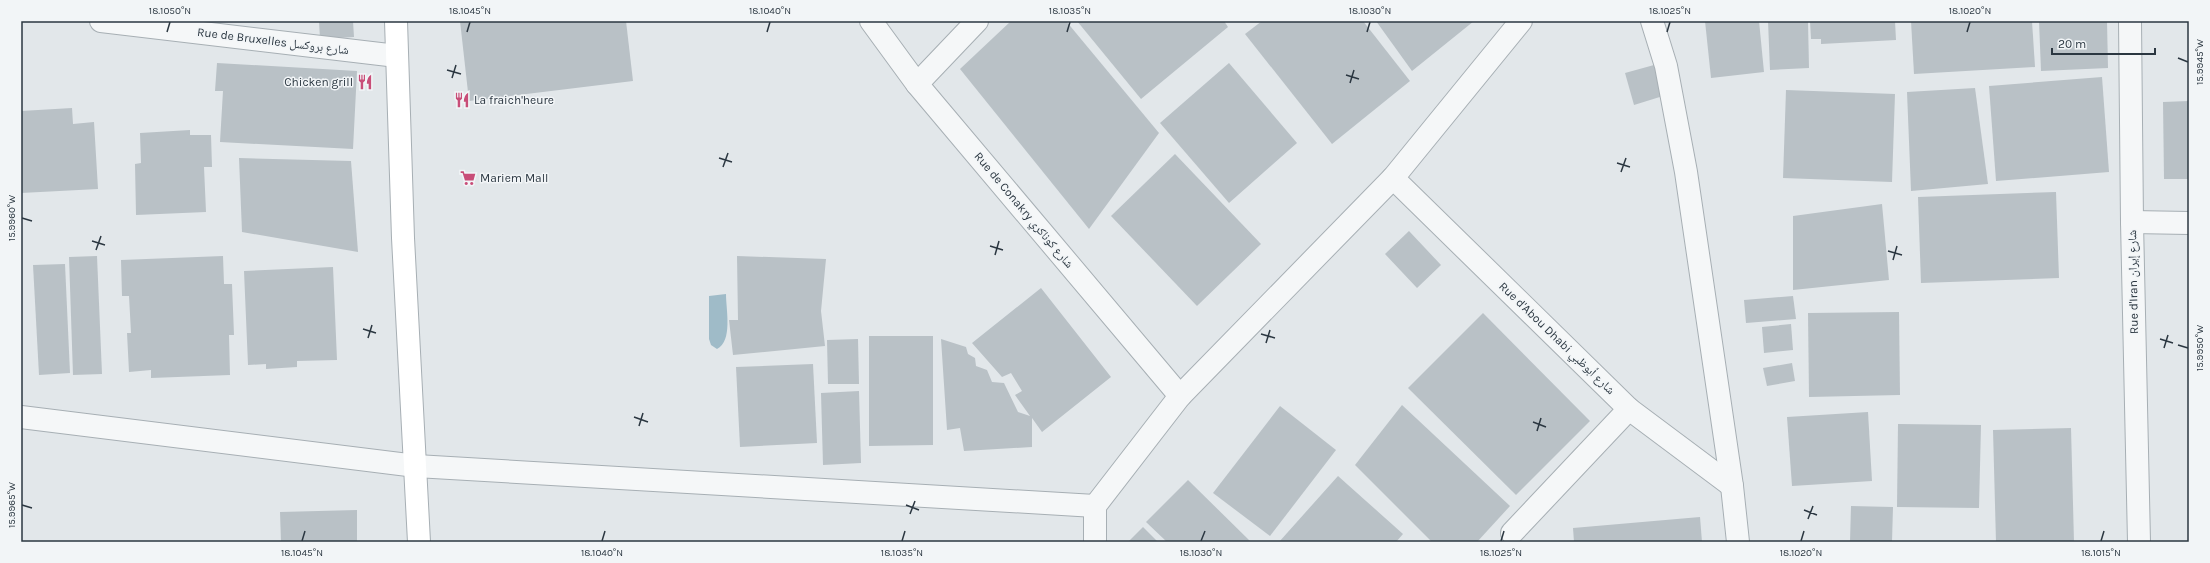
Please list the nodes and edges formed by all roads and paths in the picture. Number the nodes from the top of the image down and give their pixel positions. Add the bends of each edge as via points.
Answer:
1 (101, 21) edge
2 (396, 21) edge
3 (871, 21) edge
4 (976, 21) edge
5 (1521, 21) edge
6 (1652, 21) edge
7 (2130, 21) edge
8 (397, 56) junction
9 (917, 84) junction
10 (1392, 178) junction
11 (2132, 222) junction
12 (2189, 223) edge
13 (1180, 396) junction
14 (1629, 409) junction
15 (21, 418) edge
16 (416, 466) junction
17 (1732, 486) junction
18 (1095, 506) junction
19 (1512, 533) dead end
20 (420, 542) edge
21 (1095, 542) edge
22 (1738, 542) edge
23 (2139, 542) edge

1 - 8 street, Rue de Bruxelles شارع بروكسل
2 - 8 main road
3 - 9 street, Rue de Conakry شارع كوناكري
4 - 9 street
5 - 10 street
6 - 17 street via 1666,66 1686,172
7 - 11 street, Rue d'Iran شارع إيران
8 - 16 main road via 403,238
9 - 13 street, Rue de Conakry شارع كوناكري
10 - 13 street
10 - 14 street, Rue d'Abou Dhabi شارع أبوظبي
11 - 12 street
11 - 23 street, Rue d'Iran شارع إيران
13 - 18 street
14 - 17 street, Rue d'Abou Dhabi شارع أبوظبي
14 - 19 street
15 - 16 street
16 - 18 street
16 - 20 main road
17 - 22 street
18 - 21 street

